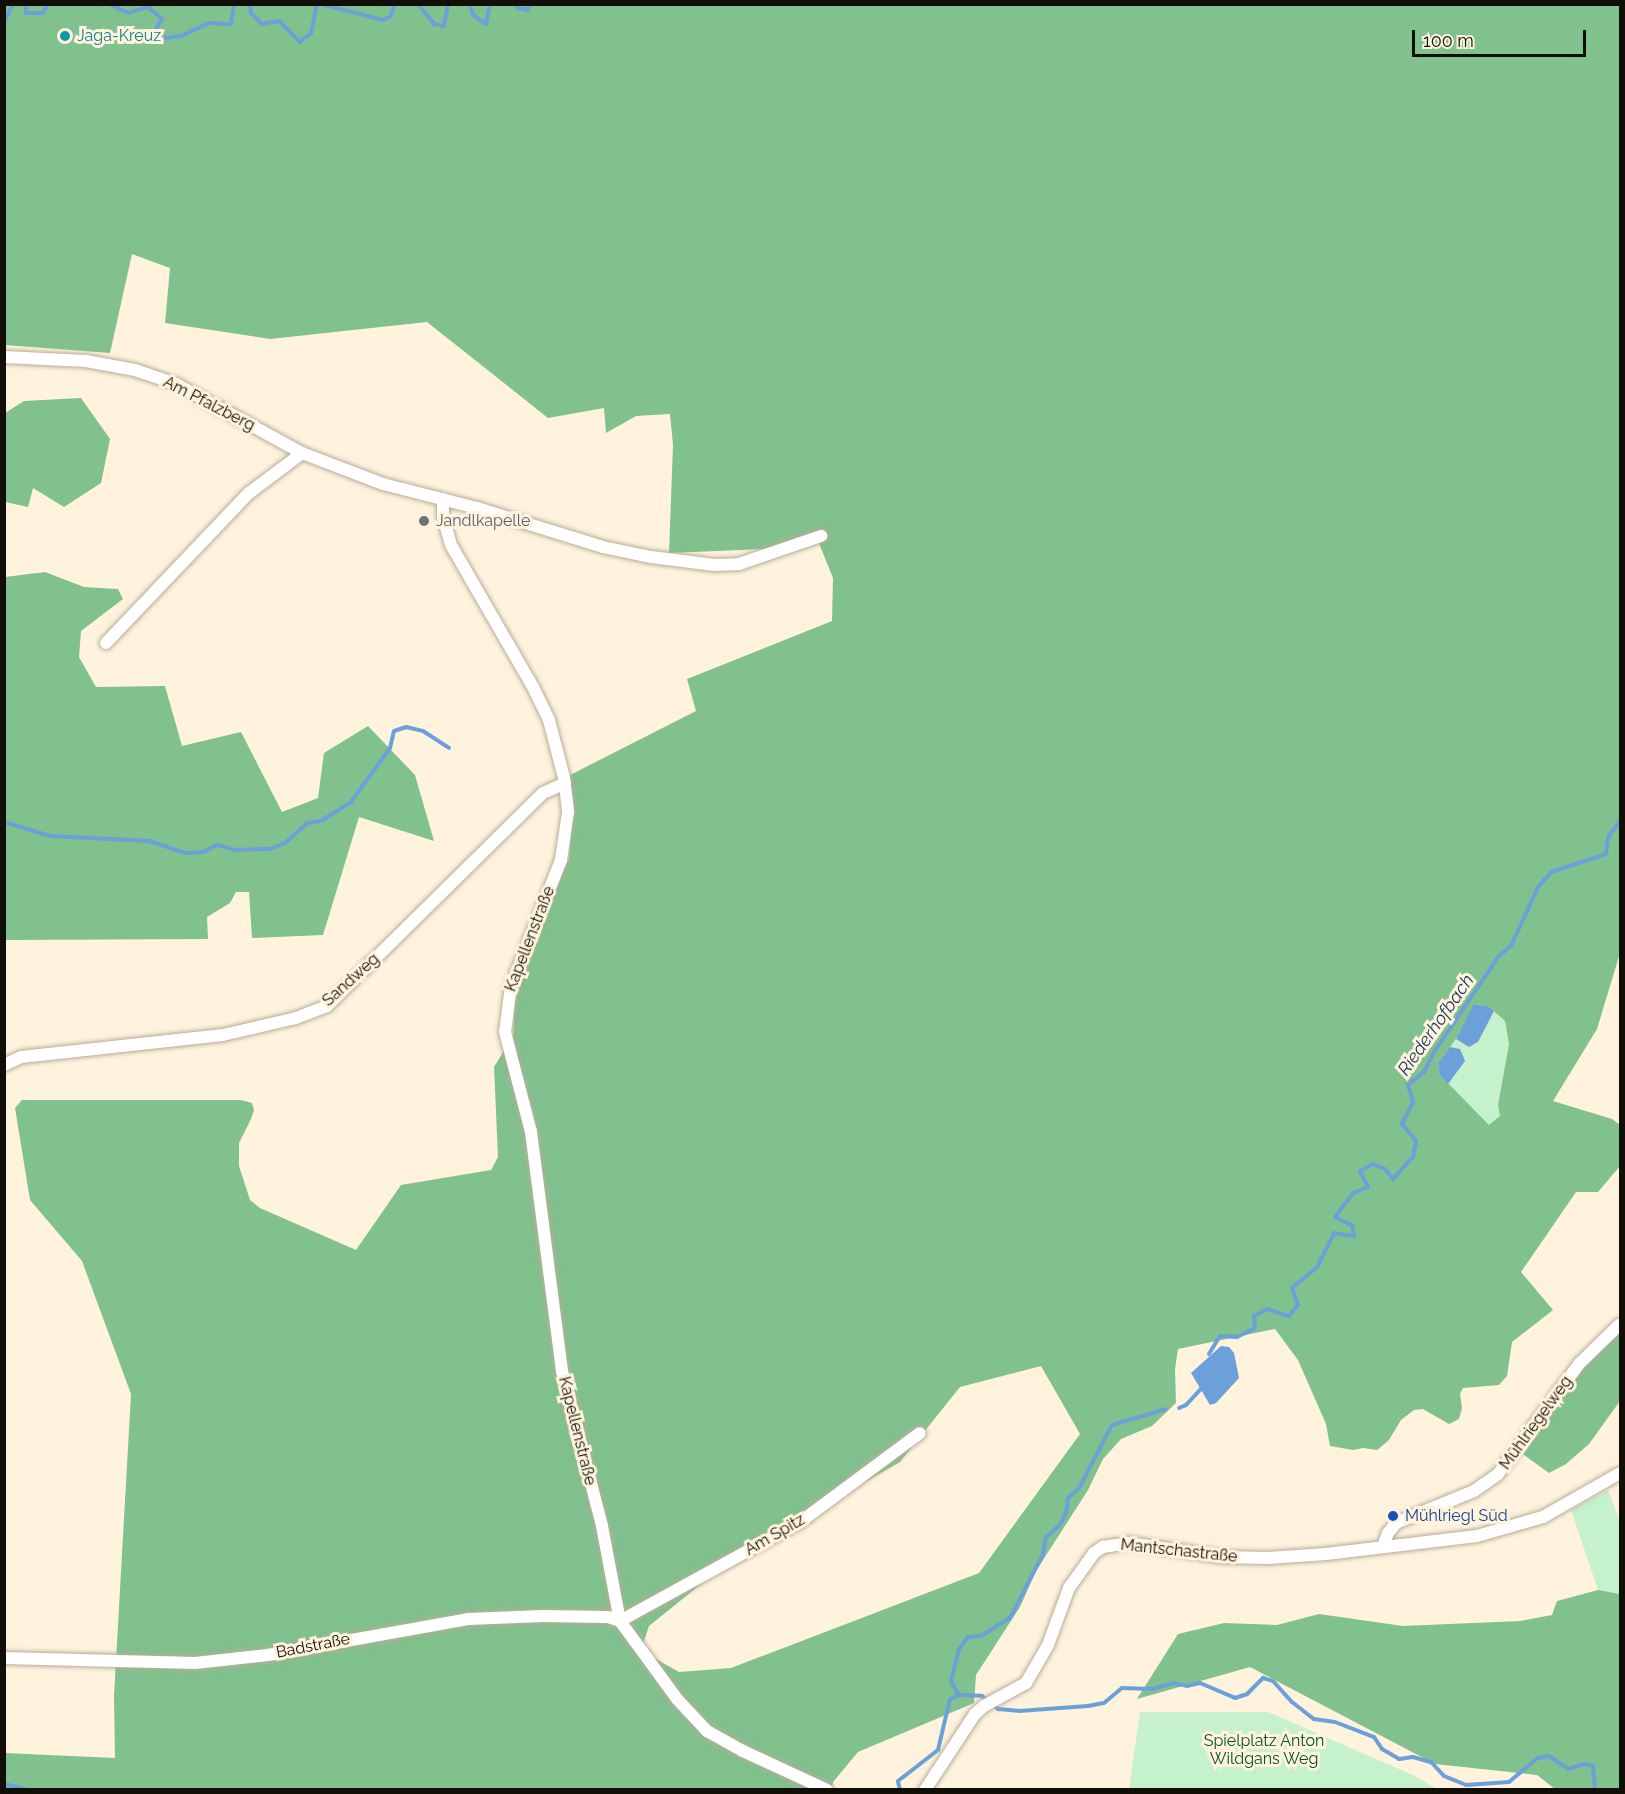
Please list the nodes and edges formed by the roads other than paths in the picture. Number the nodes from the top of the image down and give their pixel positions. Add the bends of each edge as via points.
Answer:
1 (4, 357) edge
2 (302, 453) junction
3 (443, 500) junction
4 (821, 536) dead end
5 (106, 643) dead end
6 (565, 783) junction
7 (4, 1065) edge
8 (1620, 1324) edge
9 (920, 1433) dead end
10 (1620, 1473) edge
11 (1383, 1546) junction
12 (620, 1621) junction
13 (4, 1658) edge
14 (827, 1790) edge
15 (925, 1790) edge

1 - 2 street, Am Pfalzberg via 86,361 135,370 176,384
2 - 3 street, Am Pfalzberg via 383,484
2 - 5 street via 249,493
3 - 4 street via 603,547 697,564 752,561
3 - 6 street, Kapellenstraße via 451,545 549,720
6 - 7 street, Sandweg via 543,793 327,1006 296,1018 223,1035 21,1057
6 - 12 street, Kapellenstraße via 568,812 561,860 511,986 505,1032 531,1132 562,1371 602,1526
8 - 11 street, Mühlriegelweg via 1579,1364 1498,1474 1474,1491 1396,1523
9 - 12 street, Am Spitz via 800,1522
10 - 11 street, Mantschastraße via 1528,1523 1477,1536
11 - 15 street, Mantschastraße via 1268,1558 1223,1557 1128,1543 1103,1547 1070,1588 1040,1663 1026,1683 984,1706 963,1729
12 - 13 street, Badstraße via 608,1617 543,1616 468,1619 195,1663
12 - 14 street, Kapellenstraße via 677,1699 707,1731

